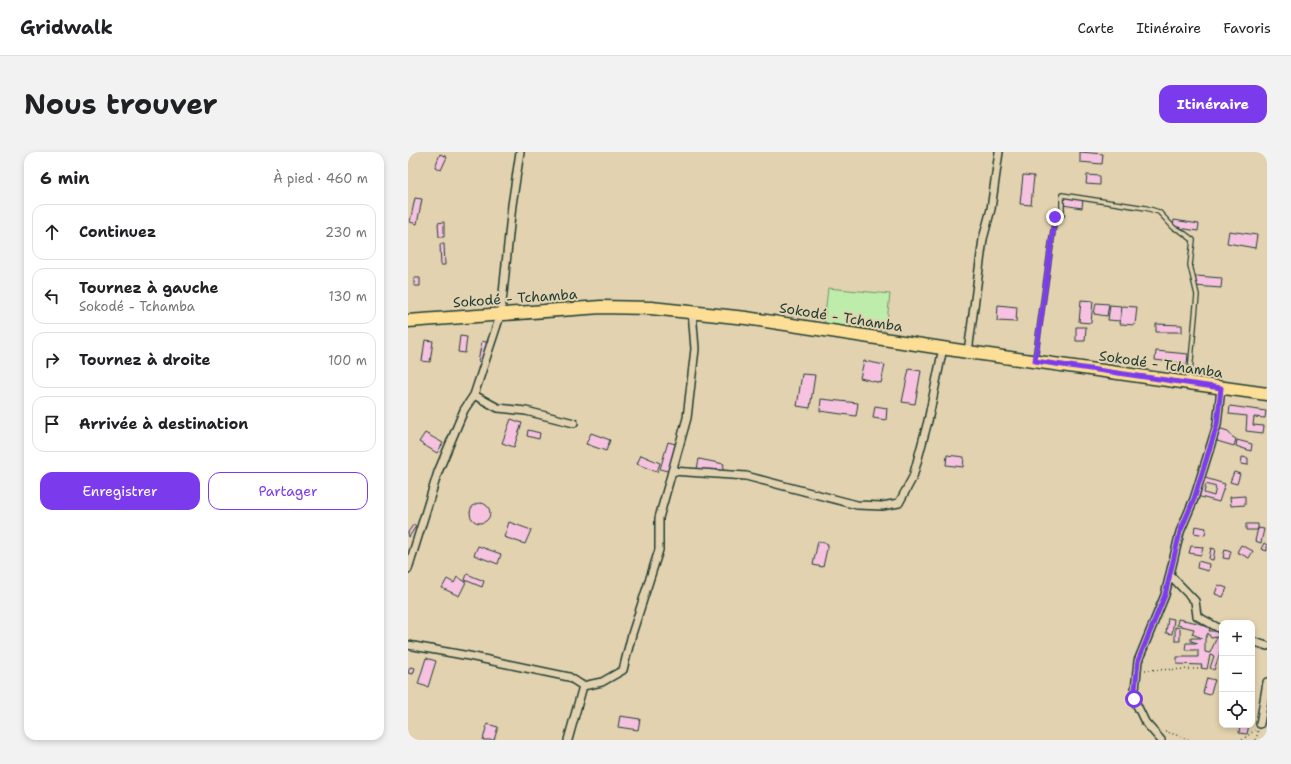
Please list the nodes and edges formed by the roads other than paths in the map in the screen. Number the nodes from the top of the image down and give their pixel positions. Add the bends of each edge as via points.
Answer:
1 (520, 152) edge
2 (999, 152) edge
3 (692, 311) junction
4 (501, 313) junction
5 (408, 321) edge
6 (943, 348) junction
7 (968, 352) junction
8 (1035, 361) junction
9 (1189, 383) junction
10 (1221, 388) junction
11 (1267, 394) edge
12 (474, 395) junction
13 (574, 423) dead end
14 (672, 471) junction
15 (408, 568) edge
16 (1170, 575) junction
17 (1219, 628) edge
18 (1255, 643) edge
19 (408, 645) edge
20 (1267, 646) edge
21 (1267, 682) edge
22 (583, 686) junction
23 (1260, 724) road end
24 (568, 740) edge
25 (1161, 740) edge

1 - 4 street
2 - 7 street via 991,209 983,239
3 - 4 main road, Sokodé - Tchamba via 601,307
3 - 6 main road, Sokodé - Tchamba
3 - 14 street via 695,349 687,418
4 - 5 main road, Sokodé - Tchamba
4 - 12 street
6 - 7 main road, Sokodé - Tchamba
6 - 14 street via 913,477 899,503 882,506 857,505 746,476
7 - 8 main road, Sokodé - Tchamba
8 - 9 main road, Sokodé - Tchamba
8 - 9 lane via 1055,217 1062,216 1062,195 1086,198 1159,212 1174,228 1193,240 1190,266 1197,295
9 - 10 main road, Sokodé - Tchamba
10 - 11 main road, Sokodé - Tchamba
10 - 16 street via 1217,425 1194,499 1180,532
12 - 13 street via 498,408 526,411
12 - 15 street via 464,410 438,472
14 - 22 street via 658,518 660,550 632,634 623,670 602,682
16 - 17 street via 1195,602 1197,616
16 - 25 street via 1165,595 1138,661 1134,699 1145,722
18 - 20 street
19 - 22 street via 569,677
21 - 23 street
22 - 24 street

